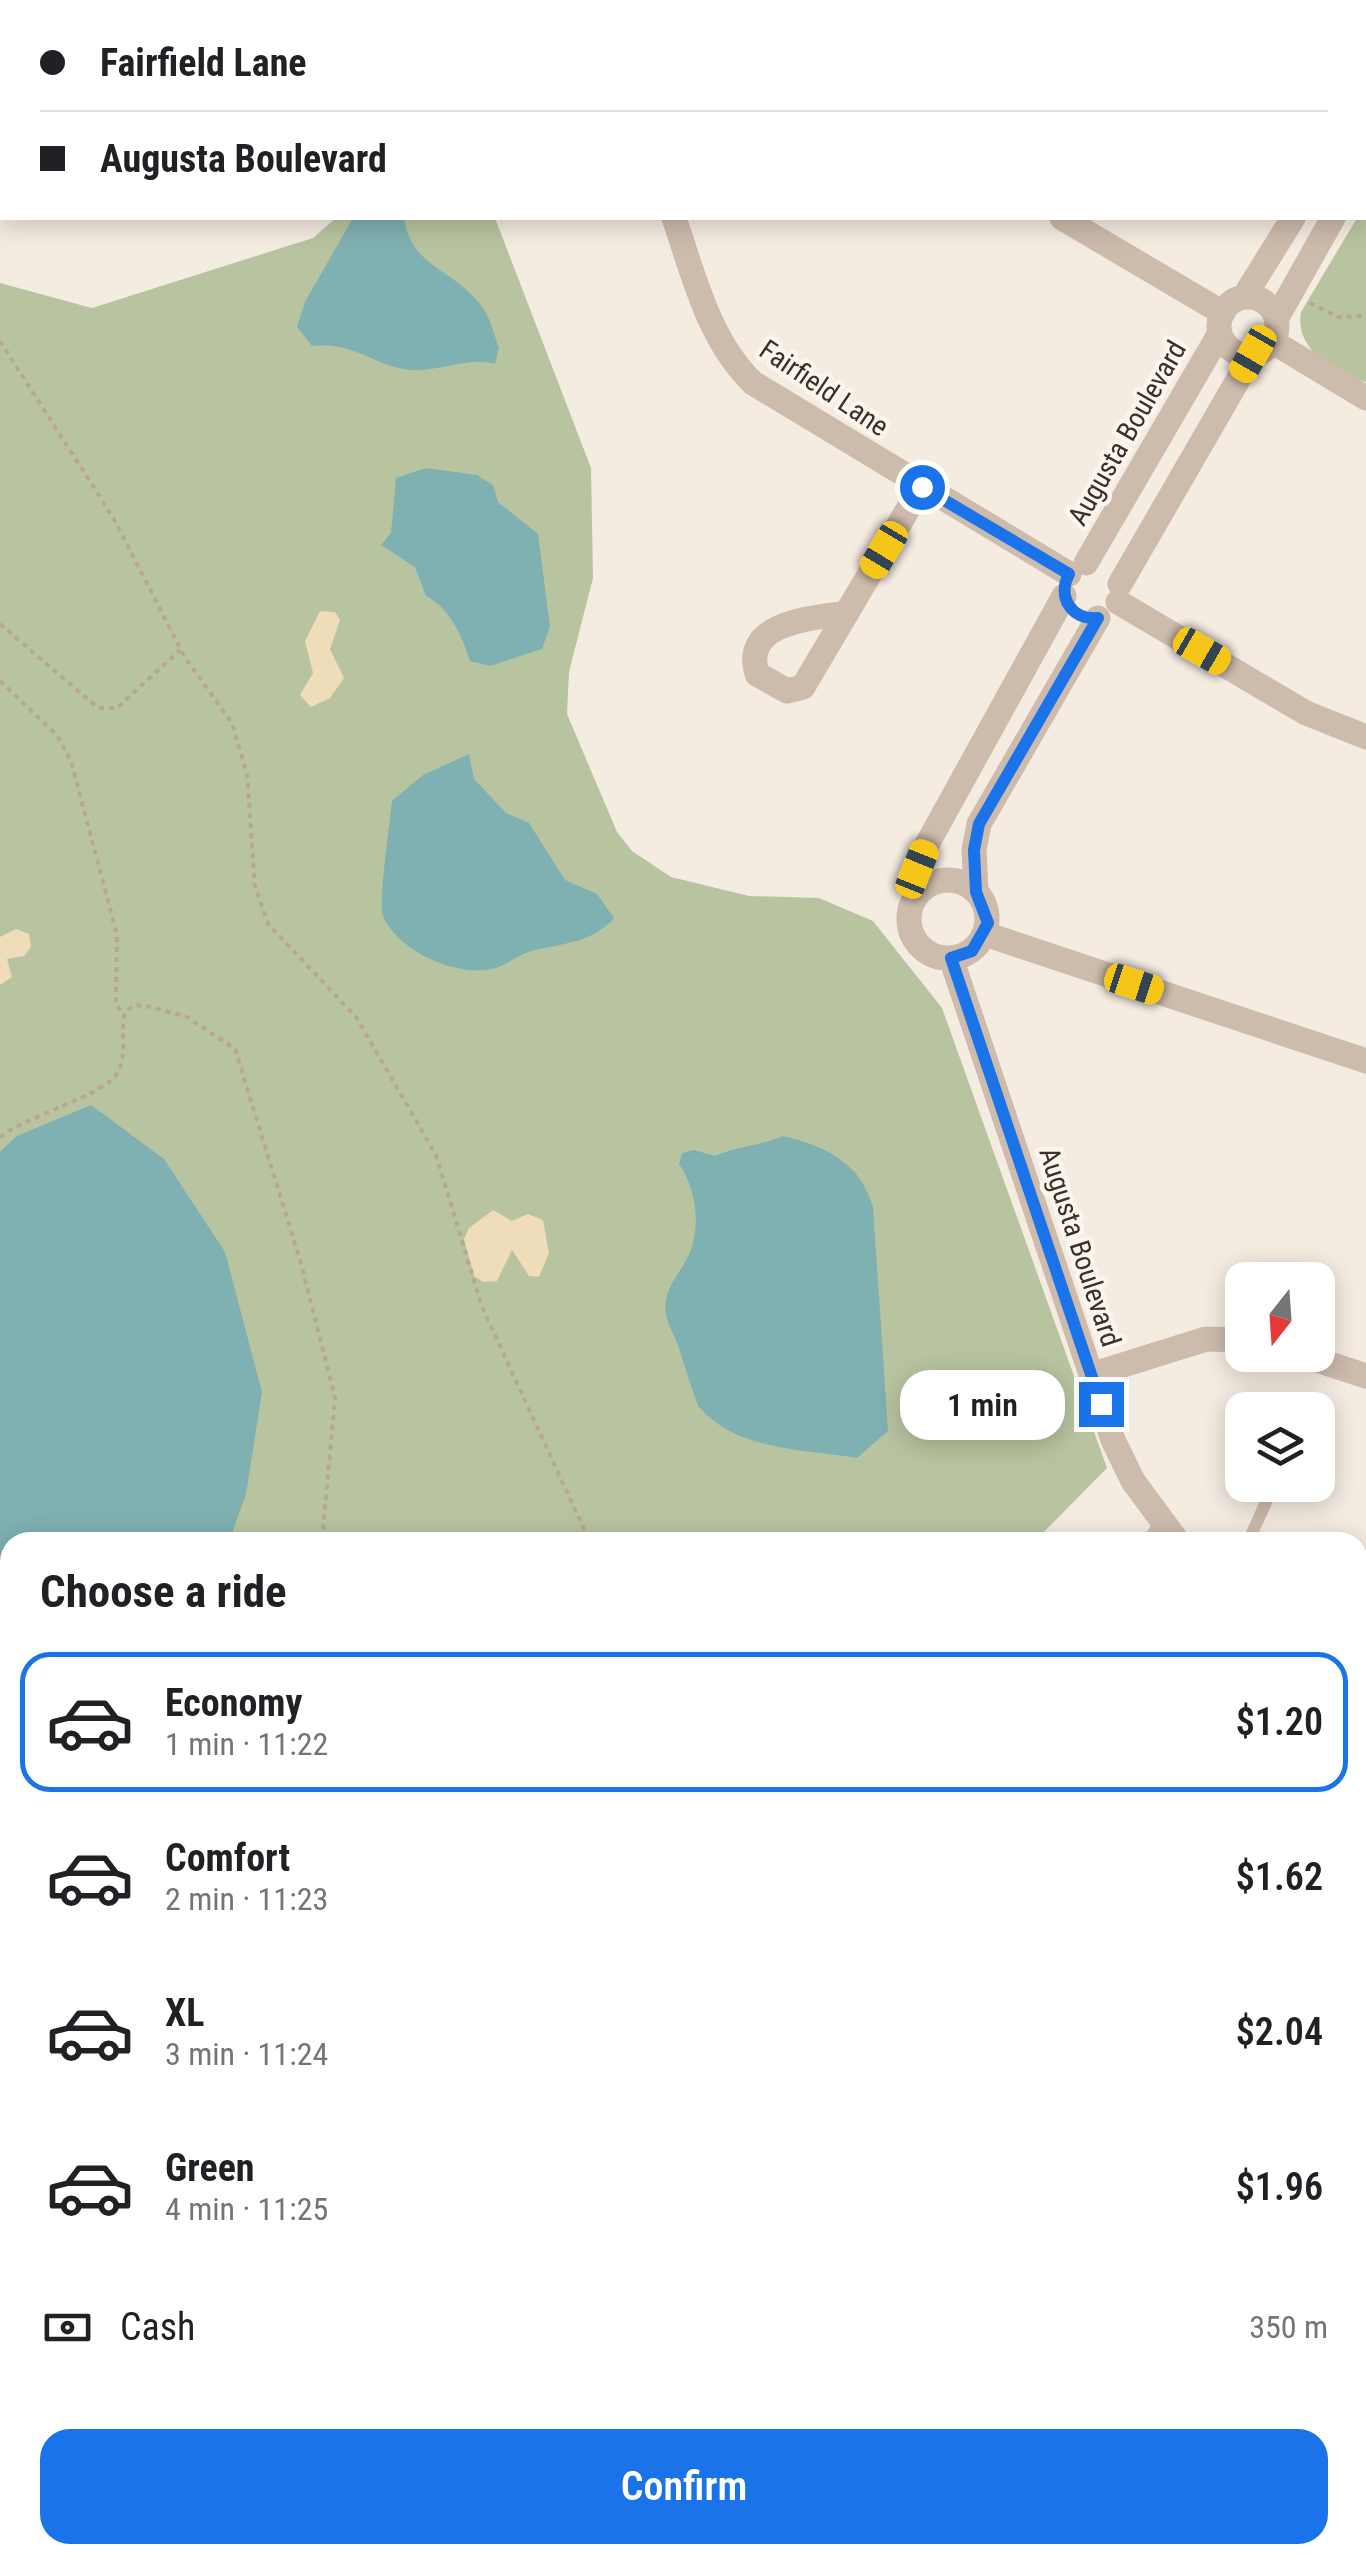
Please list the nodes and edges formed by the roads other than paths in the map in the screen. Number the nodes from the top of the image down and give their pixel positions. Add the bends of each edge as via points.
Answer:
1 (675, 220) edge
2 (1065, 220) edge
3 (1292, 220) edge
4 (1332, 220) edge
5 (1244, 297) junction
6 (1222, 323) junction
7 (1267, 338) junction
8 (1366, 398) edge
9 (922, 487) junction
10 (1073, 577) junction
11 (1120, 593) junction
12 (847, 613) dead end
13 (1098, 618) junction
14 (1366, 737) edge
15 (976, 892) junction
16 (914, 899) junction
17 (985, 934) junction
18 (951, 958) junction
19 (1366, 1060) edge
20 (1225, 1340) edge
21 (1335, 1366) edge
22 (1091, 1375) junction
23 (1366, 1376) edge
24 (1266, 1502) edge
25 (1161, 1520) junction
26 (1154, 1532) edge
27 (1170, 1532) edge
28 (1253, 1532) edge

1 - 9 street, Fairfield Lane via 711,323 739,369
2 - 6 street
3 - 5 street
4 - 7 street
5 - 6 street via 1230,303
5 - 7 street via 1261,300
6 - 7 street via 1229,347
6 - 10 street, Augusta Boulevard
7 - 8 street
7 - 11 street
9 - 10 street, Fairfield Lane
9 - 12 street
10 - 11 street via 1111,569
10 - 13 street via 1073,611
10 - 16 street, Augusta Boulevard via 925,848
11 - 13 street
11 - 14 street via 1306,714
13 - 15 street via 979,824
15 - 16 street via 951,880 924,888
15 - 17 street via 987,912
16 - 18 street via 912,934 928,952
17 - 18 street via 972,951
17 - 19 street
18 - 22 street, Augusta Boulevard
20 - 22 street via 1206,1339
21 - 23 street
22 - 25 street, Augusta Boulevard via 1120,1454
24 - 28 lane
25 - 26 lane
25 - 27 street, Augusta Boulevard

